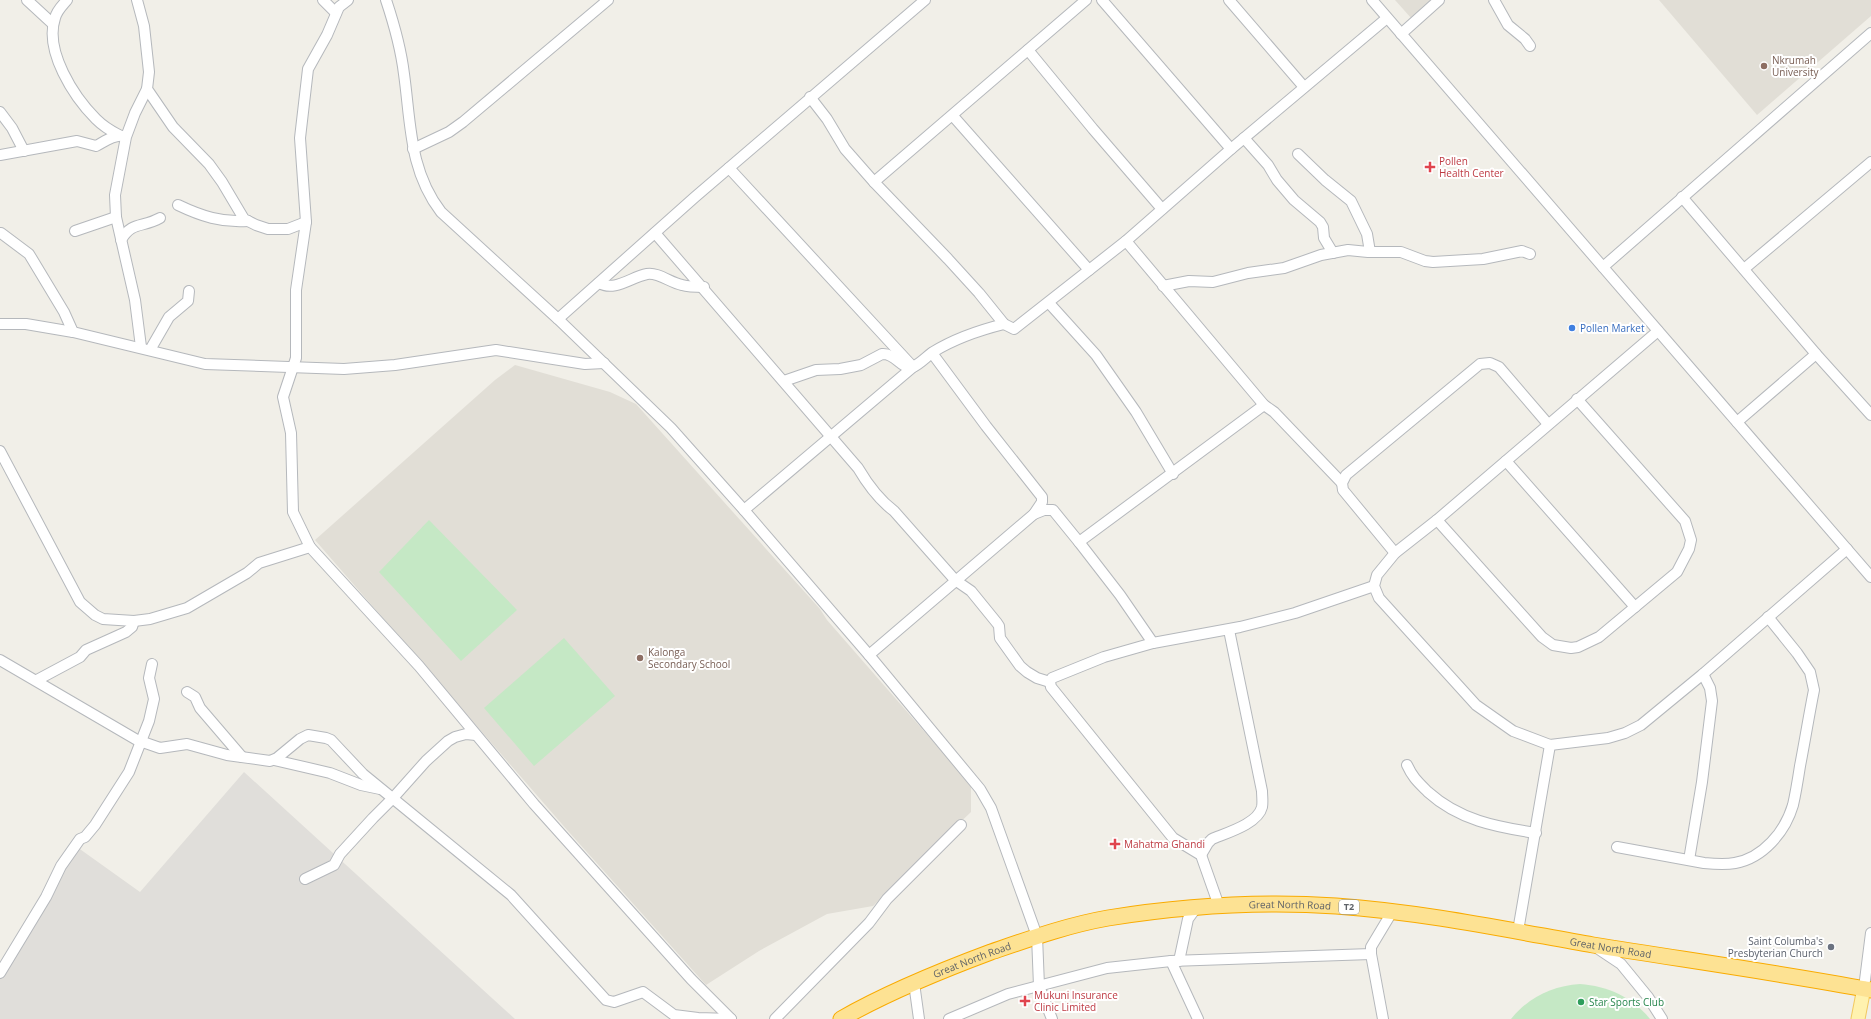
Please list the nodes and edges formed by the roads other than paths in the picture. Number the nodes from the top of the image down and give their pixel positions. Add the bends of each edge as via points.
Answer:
1 (27, 0) edge
2 (67, 0) edge
3 (137, 0) edge
4 (323, 0) edge
5 (348, 0) edge
6 (386, 0) edge
7 (608, 0) edge
8 (925, 0) edge
9 (1086, 0) edge
10 (1102, 0) edge
11 (1229, 0) edge
12 (1372, 0) edge
13 (1439, 0) edge
14 (1494, 0) edge
15 (336, 13) junction
16 (1387, 18) junction
17 (53, 24) junction
18 (1871, 33) edge
19 (1401, 34) junction
20 (1530, 46) dead end
21 (1028, 50) junction
22 (1304, 87) junction
23 (147, 89) junction
24 (810, 97) junction
25 (0, 112) edge
26 (952, 116) junction
27 (123, 136) junction
28 (1244, 138) junction
29 (413, 149) junction
30 (1231, 149) junction
31 (24, 151) junction
32 (1298, 154) dead end
33 (0, 155) edge
34 (1871, 162) edge
35 (729, 168) junction
36 (874, 182) junction
37 (1682, 197) junction
38 (178, 205) dead end
39 (1162, 209) junction
40 (116, 217) junction
41 (160, 218) dead end
42 (248, 221) junction
43 (306, 222) junction
44 (76, 231) dead end
45 (0, 233) edge
46 (655, 233) junction
47 (121, 240) junction
48 (1126, 241) junction
49 (1370, 252) junction
50 (1333, 253) junction
51 (1530, 254) dead end
52 (1603, 268) junction
53 (1744, 269) junction
54 (1089, 270) junction
55 (599, 283) junction
56 (1163, 286) junction
57 (704, 287) junction
58 (189, 291) dead end
59 (1049, 303) junction
60 (558, 319) junction
61 (0, 324) edge
62 (1004, 324) junction
63 (1658, 331) junction
64 (73, 332) junction
65 (146, 349) junction
66 (932, 353) junction
67 (1816, 354) junction
68 (604, 363) junction
69 (913, 367) junction
70 (293, 368) junction
71 (784, 381) junction
72 (1577, 400) junction
73 (1264, 405) junction
74 (1871, 415) edge
75 (1737, 422) junction
76 (1548, 424) junction
77 (831, 436) junction
78 (1, 456) edge
79 (1506, 461) junction
80 (1173, 474) junction
81 (1342, 483) junction
82 (1043, 499) junction
83 (744, 510) junction
84 (1053, 510) junction
85 (1034, 514) junction
86 (1437, 520) junction
87 (1079, 542) junction
88 (310, 547) junction
89 (1847, 549) junction
90 (1395, 553) junction
91 (1871, 577) edge
92 (955, 580) junction
93 (1374, 586) junction
94 (1635, 607) junction
95 (1768, 617) junction
96 (134, 621) junction
97 (1229, 630) junction
98 (1153, 643) junction
99 (869, 655) junction
100 (0, 660) edge
101 (152, 664) dead end
102 (1703, 674) junction
103 (37, 680) junction
104 (1050, 682) junction
105 (188, 692) dead end
106 (476, 736) junction
107 (140, 740) junction
108 (1550, 745) junction
109 (242, 757) junction
110 (274, 760) junction
111 (1407, 765) dead end
112 (383, 790) junction
113 (394, 798) junction
114 (961, 825) dead end
115 (1536, 833) junction
116 (1617, 847) dead end
117 (1201, 855) junction
118 (1689, 860) junction
119 (305, 879) dead end
120 (1219, 906) junction
121 (1196, 908) junction
122 (1392, 912) junction
123 (1518, 931) junction
124 (1871, 933) edge
125 (1037, 936) junction
126 (1593, 945) junction
127 (1371, 954) junction
128 (1175, 961) junction
129 (0, 973) edge
130 (914, 983) junction
131 (1038, 986) junction
132 (1867, 989) edge
133 (731, 1019) edge
134 (775, 1019) edge
135 (841, 1019) edge
136 (919, 1019) edge
137 (948, 1019) edge
138 (1052, 1019) edge
139 (1198, 1019) edge
140 (1383, 1019) edge
141 (1662, 1019) edge
142 (1858, 1019) edge

1 - 17 street
2 - 17 street via 58,10
3 - 23 street via 144,26 149,72
4 - 15 street
5 - 15 street
6 - 29 street via 395,28 404,74
7 - 29 street via 463,122 449,132
8 - 24 street
9 - 21 street
10 - 30 street
11 - 22 street
12 - 16 street
13 - 19 street
14 - 20 street via 1508,25
15 - 43 street via 308,69 306,82 300,138
16 - 19 street
16 - 22 street
17 - 27 street via 57,60 66,77 97,120
18 - 37 street
19 - 52 street
21 - 26 street
21 - 39 street
22 - 28 street
23 - 27 street
23 - 42 street via 172,127 210,164 244,219
24 - 35 street
24 - 36 street via 845,150
25 - 31 street
26 - 36 street
26 - 54 street
27 - 31 street via 96,146 77,141
27 - 40 street via 115,195
28 - 30 street
28 - 50 street via 1294,200 1320,222 1324,238
29 - 60 street via 422,182 441,212
30 - 39 street
31 - 33 street
32 - 49 street via 1351,201 1367,234
34 - 53 street
35 - 46 street
35 - 69 street
36 - 62 street via 953,264
37 - 52 street
37 - 53 street
38 - 42 street via 199,215 235,222
39 - 48 street
40 - 44 street
40 - 47 street
41 - 47 street via 130,228
42 - 43 street via 268,229 288,229
43 - 70 street via 296,290 297,347
45 - 64 street via 29,254
46 - 55 street
46 - 57 street
47 - 65 street
48 - 54 street
48 - 56 street
49 - 50 street via 1348,250
49 - 51 street via 1401,252 1432,262 1483,259 1522,251
50 - 56 street via 1284,268 1248,273 1213,282 1189,281
52 - 63 street
53 - 67 street
54 - 59 street
55 - 57 street via 607,286 618,285 653,274 680,285
55 - 60 street
56 - 73 street
57 - 71 street
58 - 65 street via 188,300 168,317
59 - 62 street via 1014,329
59 - 80 street via 1096,355 1136,412
60 - 68 street
61 - 64 street via 26,324
62 - 66 street via 982,330
63 - 72 street
63 - 75 street
64 - 65 street
65 - 70 street via 205,364
66 - 69 street
66 - 82 street
67 - 74 street
67 - 75 street
68 - 70 street via 585,364 496,350 395,365 344,369
68 - 83 street via 671,428
69 - 71 street via 904,366 894,356 882,354 860,365 840,370 816,370
69 - 77 street
70 - 88 street via 283,397 291,433 291,500 293,512
71 - 77 street
72 - 76 street
72 - 94 street via 1684,521 1692,540 1677,572
73 - 80 street
73 - 81 street via 1274,412
75 - 89 street
76 - 79 street
76 - 81 street via 1499,366 1490,363 1480,364 1346,475
77 - 83 street
77 - 92 street via 883,503 894,511
78 - 96 street via 80,602 103,619
79 - 86 street
79 - 94 street
80 - 87 street
81 - 90 street via 1343,490
82 - 84 street
82 - 85 street
83 - 99 street
84 - 85 street
84 - 87 street
85 - 92 street
86 - 90 street
86 - 94 street via 1542,637 1553,644 1578,647 1599,637
87 - 98 street
88 - 96 street via 259,563 247,573 187,608
88 - 106 street via 419,666
89 - 91 street
89 - 95 street
90 - 93 street via 1377,575
92 - 99 street
92 - 104 street via 970,591 997,623 1000,638 1020,666 1037,678
93 - 97 street via 1295,613
93 - 108 street via 1378,598 1476,705 1513,731
95 - 102 street
95 - 118 street via 1810,672 1814,690 1792,806 1774,840 1755,856 1734,864 1704,864
96 - 103 street via 126,632 86,650 80,657
97 - 98 street
97 - 117 street via 1262,791 1262,808 1248,823 1208,842
98 - 104 street via 1067,670 1052,678
99 - 125 street via 987,799
100 - 103 street
101 - 107 street via 149,678 154,699 149,721
102 - 108 street via 1656,714 1624,733 1608,738
102 - 118 street via 1710,688 1712,702
103 - 107 street
104 - 117 street via 1051,687 1173,838
105 - 109 street via 195,697 200,708
106 - 113 street via 466,734 455,736 448,741 426,761
106 - 133 street via 691,979
107 - 109 street via 160,748 187,744
107 - 129 street via 126,778 95,825 80,839 61,866 46,897
108 - 115 street
109 - 110 street
110 - 112 street via 330,773
110 - 112 street via 308,735 326,738 337,745 363,774
111 - 115 street via 1412,777 1438,800 1458,813 1480,823
112 - 113 street
113 - 119 street via 340,854 334,865
113 - 133 street via 511,896 610,1002 642,992 674,1015
114 - 134 street via 887,899 864,928
115 - 123 street
116 - 118 street
117 - 120 street
120 - 121 highway, Great North Road / T2
120 - 122 highway, Great North Road / T2 via 1302,904
121 - 125 highway, Great North Road / T2 via 1107,918
121 - 128 street via 1188,919
122 - 123 highway, Great North Road / T2
122 - 127 street via 1372,947
123 - 126 highway, Great North Road / T2
124 - 132 street
125 - 130 highway, Great North Road / T2
125 - 131 street
126 - 132 highway, Great North Road / T2
126 - 141 street via 1621,964
127 - 128 street
127 - 140 street
128 - 131 street via 1107,968
128 - 139 street
130 - 135 highway, Great North Road / T2
130 - 136 street
131 - 137 street via 1008,994
131 - 138 street
132 - 142 main road

